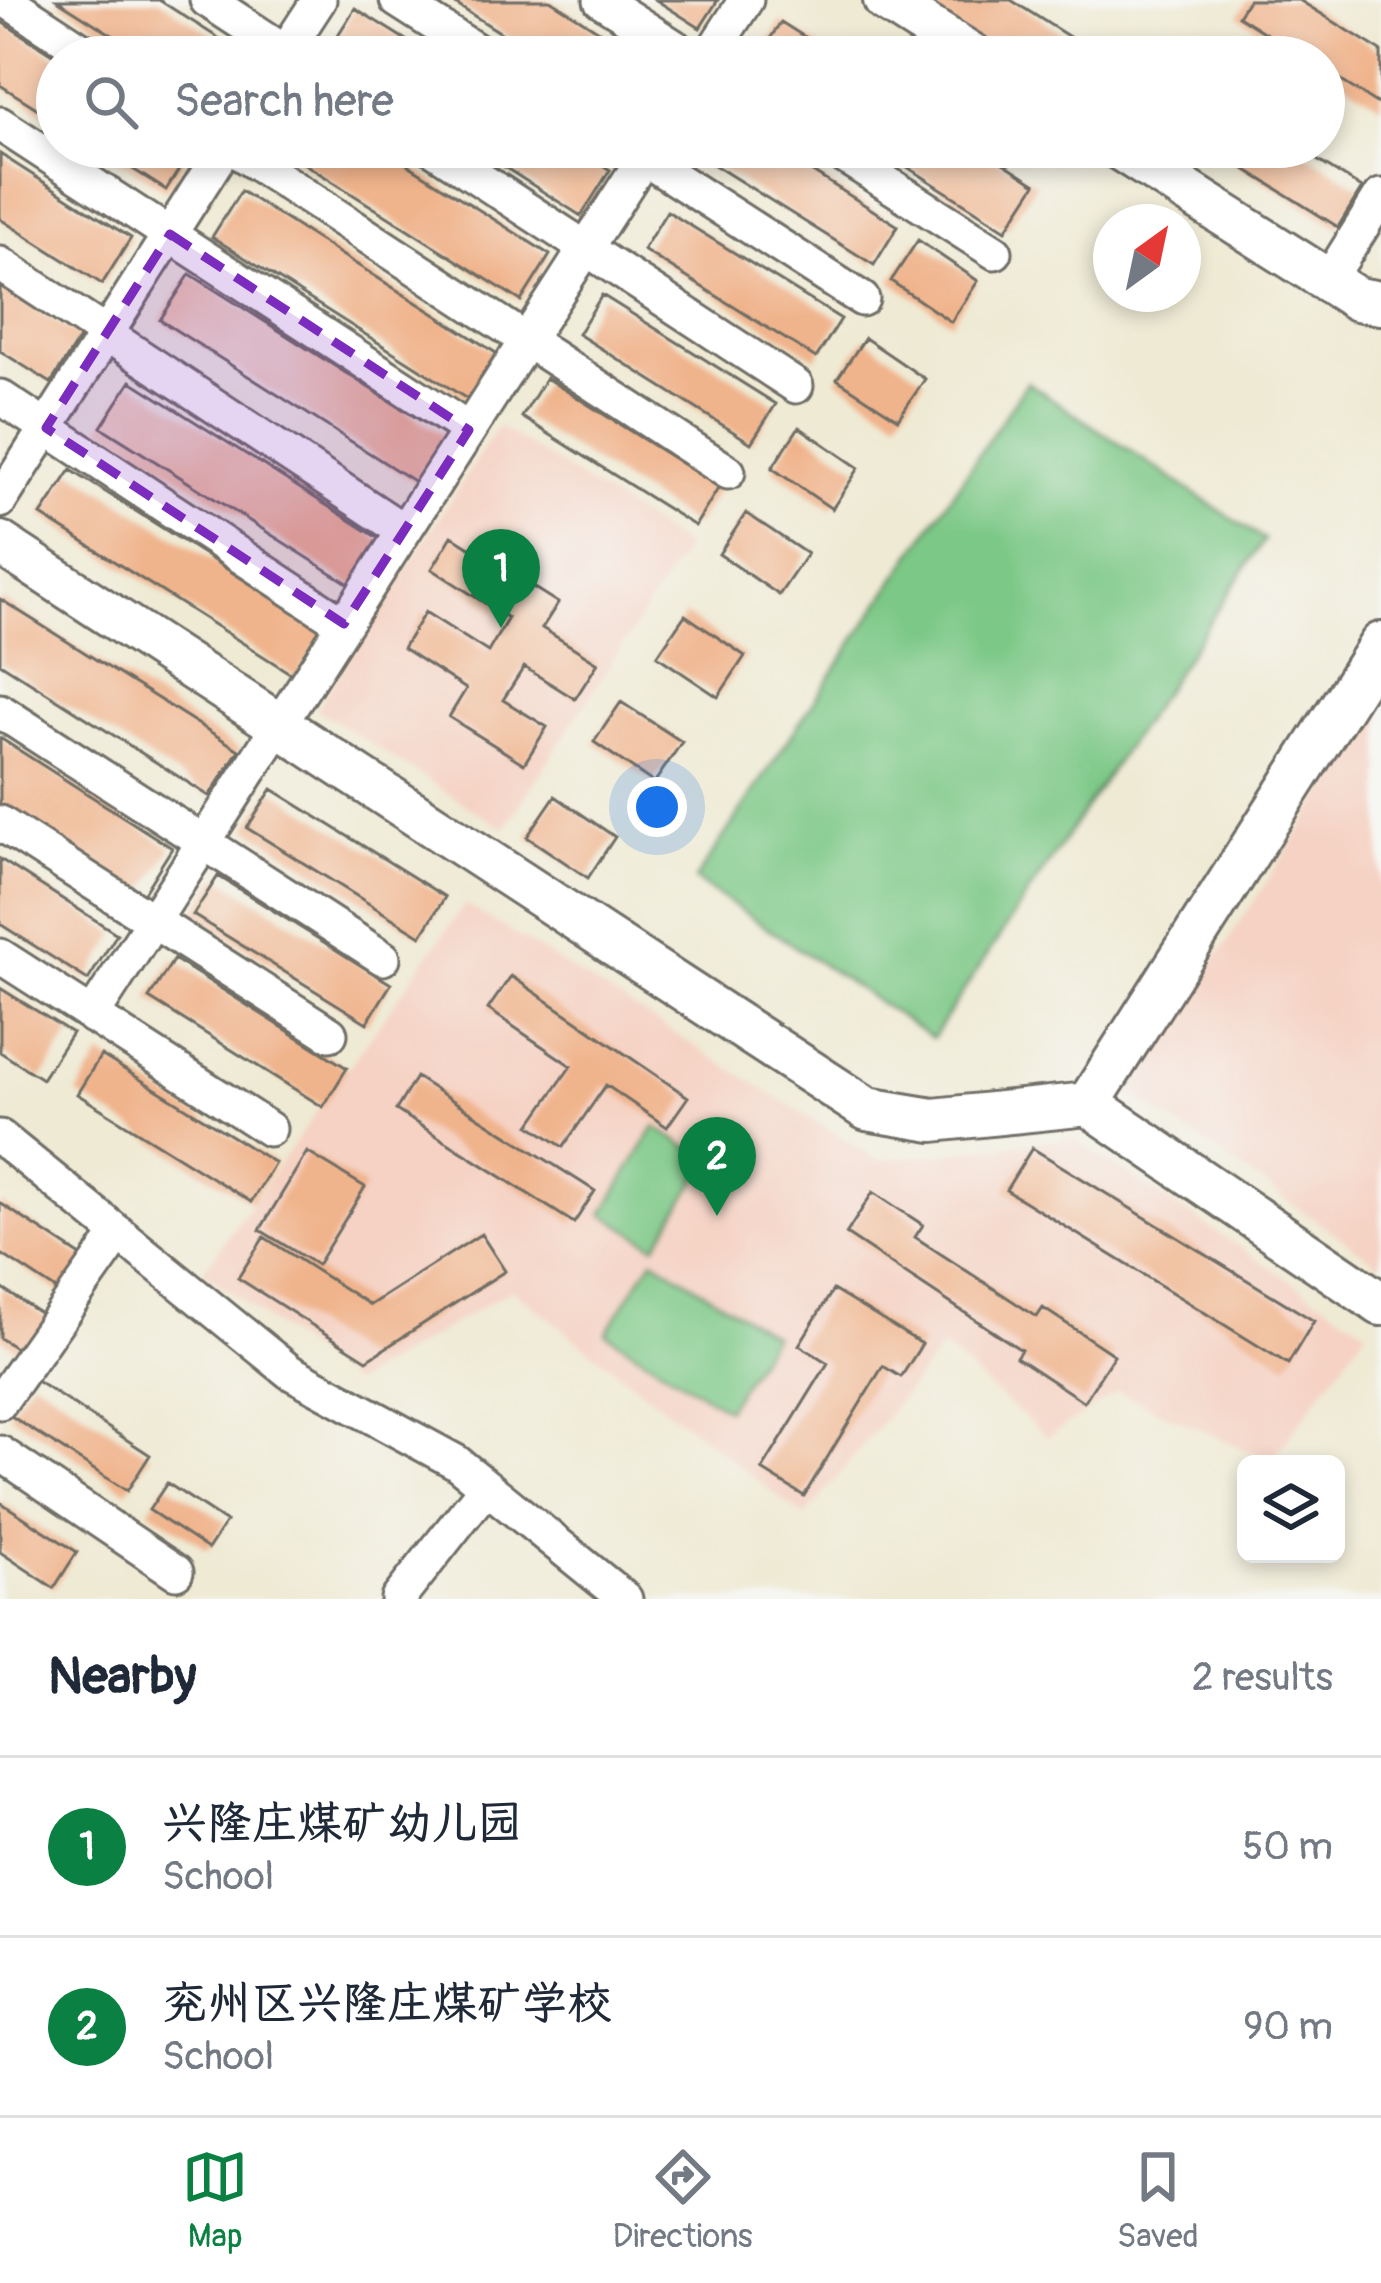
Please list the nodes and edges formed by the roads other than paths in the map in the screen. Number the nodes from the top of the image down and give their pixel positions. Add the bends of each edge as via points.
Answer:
1 (6, 0) edge
2 (207, 0) edge
3 (319, 0) edge
4 (397, 0) edge
5 (601, 0) edge
6 (746, 0) edge
7 (884, 0) edge
8 (61, 36) edge
9 (259, 36) edge
10 (298, 36) edge
11 (453, 36) edge
12 (657, 36) edge
13 (723, 36) edge
14 (941, 36) edge
15 (0, 124) edge
16 (36, 147) edge
17 (68, 168) edge
18 (214, 168) edge
19 (261, 168) edge
20 (463, 168) edge
21 (631, 168) edge
22 (666, 168) edge
23 (863, 168) edge
24 (1150, 168) edge
25 (1381, 196) edge
26 (170, 234) junction
27 (586, 248) junction
28 (995, 252) dead end
29 (0, 264) edge
30 (1328, 280) junction
31 (862, 299) dead end
32 (1381, 303) edge
33 (106, 334) junction
34 (527, 340) junction
35 (796, 386) dead end
36 (0, 397) edge
37 (46, 428) junction
38 (469, 430) junction
39 (728, 472) dead end
40 (0, 501) edge
41 (404, 531) junction
42 (0, 543) edge
43 (344, 624) junction
44 (1381, 644) edge
45 (0, 711) edge
46 (279, 725) junction
47 (0, 823) edge
48 (203, 842) junction
49 (153, 921) junction
50 (0, 956) edge
51 (383, 958) dead end
52 (92, 1016) junction
53 (330, 1034) dead end
54 (1088, 1104) junction
55 (269, 1129) dead end
56 (0, 1137) edge
57 (119, 1233) junction
58 (1381, 1304) edge
59 (0, 1402) edge
60 (0, 1453) edge
61 (486, 1486) junction
62 (176, 1572) dead end
63 (398, 1599) edge
64 (625, 1599) edge

1 - 8 street
2 - 9 street
3 - 10 street
4 - 11 street
5 - 12 street
6 - 13 street
7 - 14 street
15 - 16 street
17 - 26 street
18 - 26 street
19 - 34 street
20 - 27 street
21 - 27 street
22 - 31 street
23 - 28 street
24 - 30 street
25 - 30 street
26 - 33 street
26 - 38 street
27 - 34 street
27 - 35 street
29 - 33 street
30 - 32 street
33 - 37 street
33 - 41 street
34 - 38 street
34 - 39 street
36 - 37 street
37 - 40 street
37 - 43 street
38 - 41 street
41 - 43 street
42 - 46 street
43 - 46 street
44 - 54 street
45 - 48 street
46 - 48 street
46 - 54 street via 867,1109 933,1120
47 - 49 street
48 - 49 street
48 - 51 street
49 - 52 street
49 - 53 street
50 - 52 street
52 - 55 street
54 - 58 street
56 - 57 street
57 - 59 street
57 - 61 street via 290,1372
60 - 62 street
61 - 63 street
61 - 64 street

